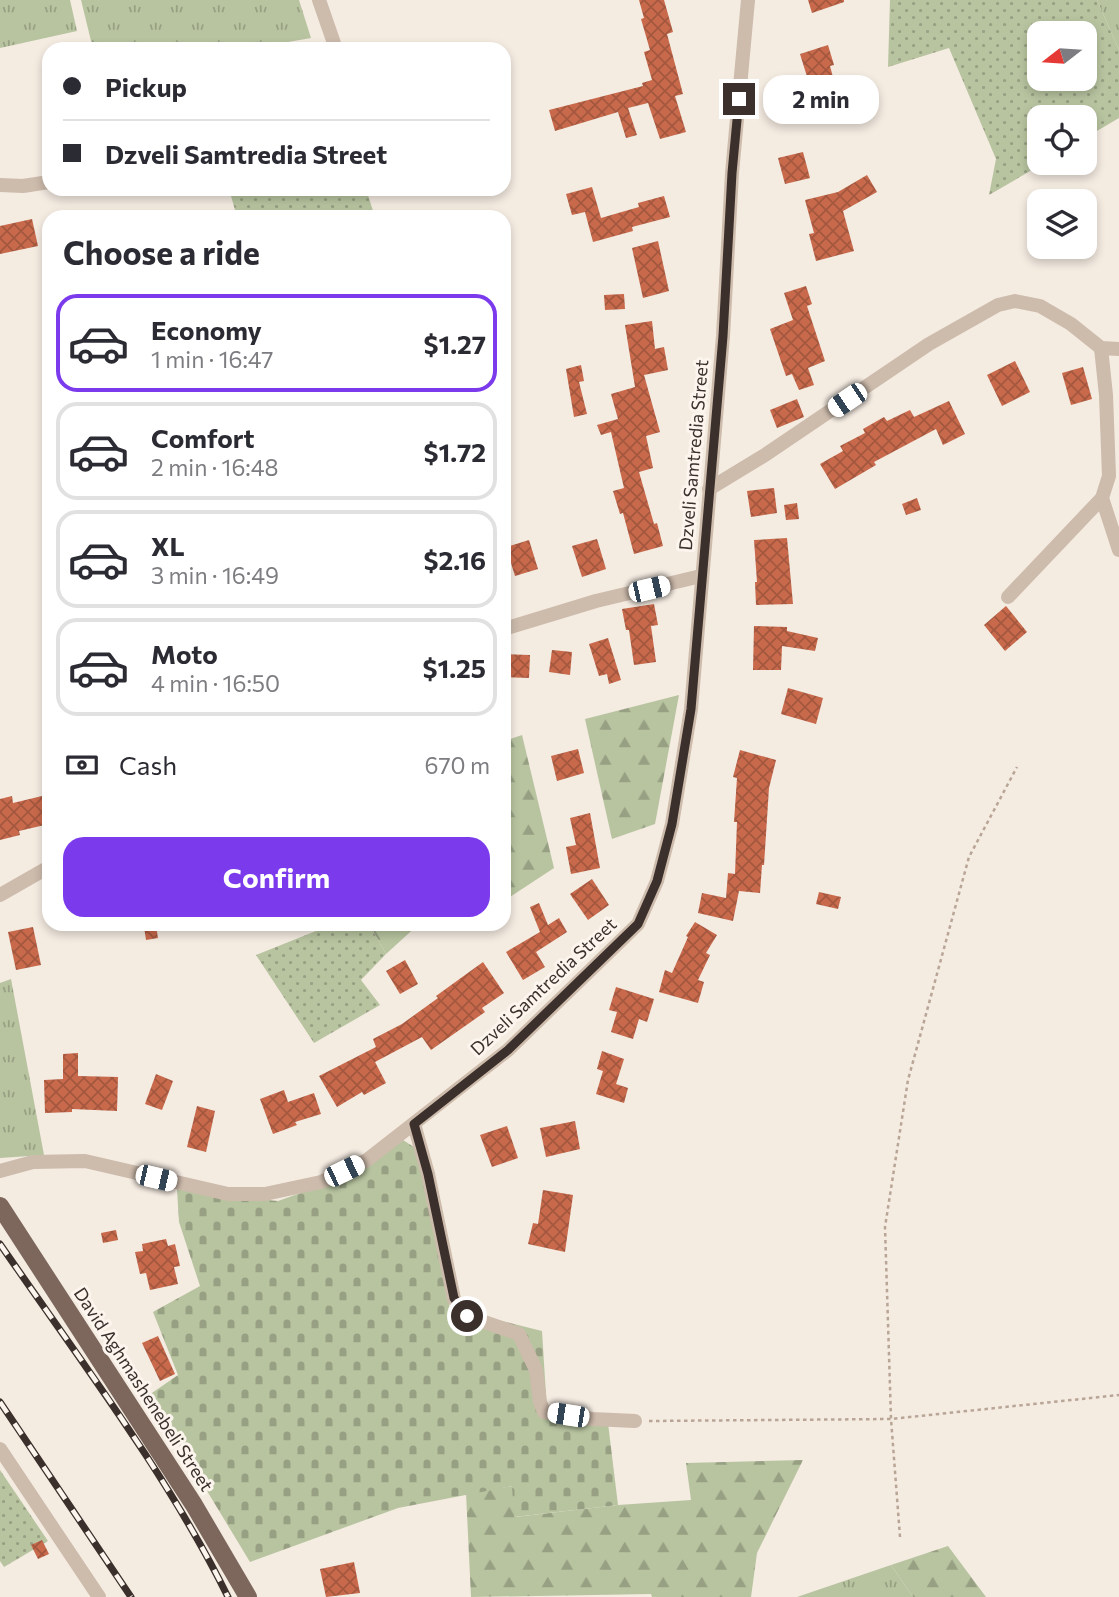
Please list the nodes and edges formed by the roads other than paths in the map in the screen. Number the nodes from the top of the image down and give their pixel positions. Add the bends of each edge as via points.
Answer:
1 (319, 0) edge
2 (748, 0) edge
3 (334, 42) edge
4 (42, 183) edge
5 (0, 185) edge
6 (1101, 348) junction
7 (1119, 349) edge
8 (709, 489) junction
9 (1102, 498) junction
10 (1119, 550) edge
11 (701, 576) junction
12 (1008, 597) dead end
13 (511, 627) edge
14 (42, 871) edge
15 (0, 895) edge
16 (414, 1124) junction
17 (0, 1171) edge
18 (0, 1206) edge
19 (635, 1421) road end
20 (0, 1449) edge
21 (99, 1597) edge
22 (248, 1597) edge

1 - 3 street
2 - 8 street, Dzveli Samtredia Street
4 - 5 street
6 - 7 street
6 - 8 street via 1040,306 1015,301 998,305 929,344
6 - 9 street via 1109,476
8 - 11 street, Dzveli Samtredia Street
9 - 10 street
9 - 12 street
11 - 13 street
11 - 16 street, Dzveli Samtredia Street via 691,709 672,824 657,881 638,924 508,1050
14 - 15 street
16 - 17 street, Dzveli Samtredia Street via 367,1160 321,1182 265,1194 228,1194 85,1161 33,1162
16 - 19 street via 454,1298 467,1316 519,1334 537,1370 544,1412
18 - 22 main road, David Aghmashenebeli Street via 194,1505
20 - 21 street

